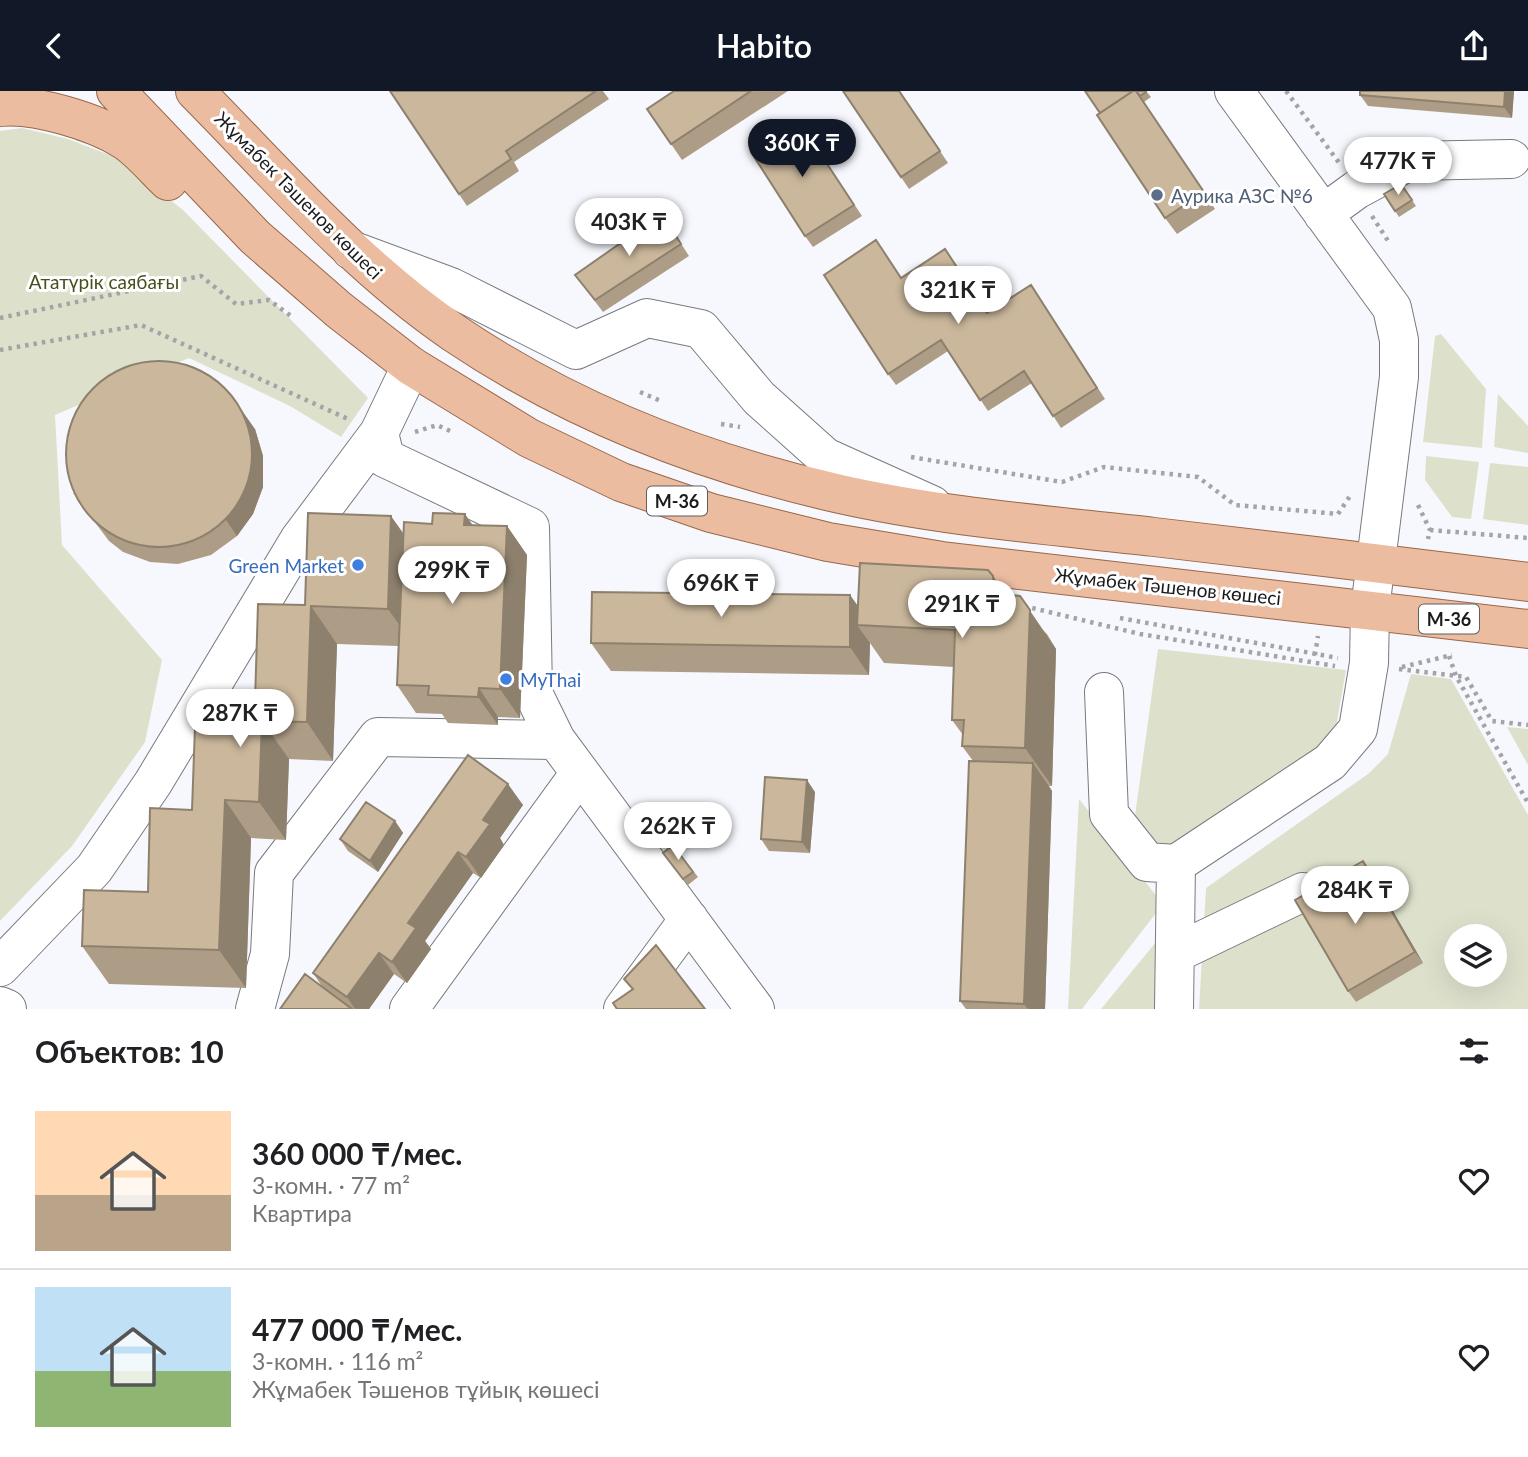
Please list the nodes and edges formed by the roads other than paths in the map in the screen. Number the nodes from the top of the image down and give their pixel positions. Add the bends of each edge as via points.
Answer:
1 (116, 91) edge
2 (195, 91) edge
3 (1234, 91) edge
4 (0, 107) edge
5 (1511, 159) dead end
6 (1323, 214) junction
7 (350, 249) junction
8 (411, 366) junction
9 (379, 433) junction
10 (950, 513) junction
11 (1377, 563) junction
12 (1528, 582) edge
13 (1370, 609) junction
14 (1528, 629) edge
15 (1104, 692) dead end
16 (555, 740) junction
17 (580, 773) junction
18 (1177, 865) junction
19 (1303, 892) edge
20 (689, 919) junction
21 (1176, 953) junction
22 (0, 967) edge
23 (0, 1006) edge
24 (7, 1009) edge
25 (255, 1009) edge
26 (409, 1009) edge
27 (623, 1009) edge
28 (755, 1009) edge
29 (1174, 1009) edge

1 - 8 main road, Жұмабек Тәшенов көшесі / M-36 via 255,237
2 - 7 main road, Жұмабек Тәшенов көшесі / M-36
3 - 6 street
4 - 8 main road via 16,105 69,117 125,140 290,296
5 - 6 street via 1409,160
6 - 11 street via 1392,308 1399,340 1399,377
7 - 10 main road, Жұмабек Тәшенов көшесі / M-36 via 453,333 545,388 630,430 725,463 840,494
7 - 10 street via 451,287 576,350 647,318 701,329 759,398 825,457
8 - 9 street
8 - 13 main road, Жұмабек Тәшенов көшесі / M-36 via 529,438 621,482 737,519 828,542 942,561
9 - 16 street via 385,458 530,527 533,693
9 - 22 street via 299,540 153,783 94,869
10 - 11 main road, Жұмабек Тәшенов көшесі / M-36
11 - 12 main road, Жұмабек Тәшенов көшесі / M-36
11 - 13 street
13 - 14 main road, Жұмабек Тәшенов көшесі / M-36
13 - 18 street via 1369,663 1358,729 1330,762
15 - 18 street via 1109,814 1147,862
16 - 17 street
16 - 25 street via 378,737 274,873 270,954
17 - 20 street
17 - 26 street
18 - 21 street
19 - 21 street
20 - 27 street
20 - 28 street
21 - 29 street
23 - 24 street

